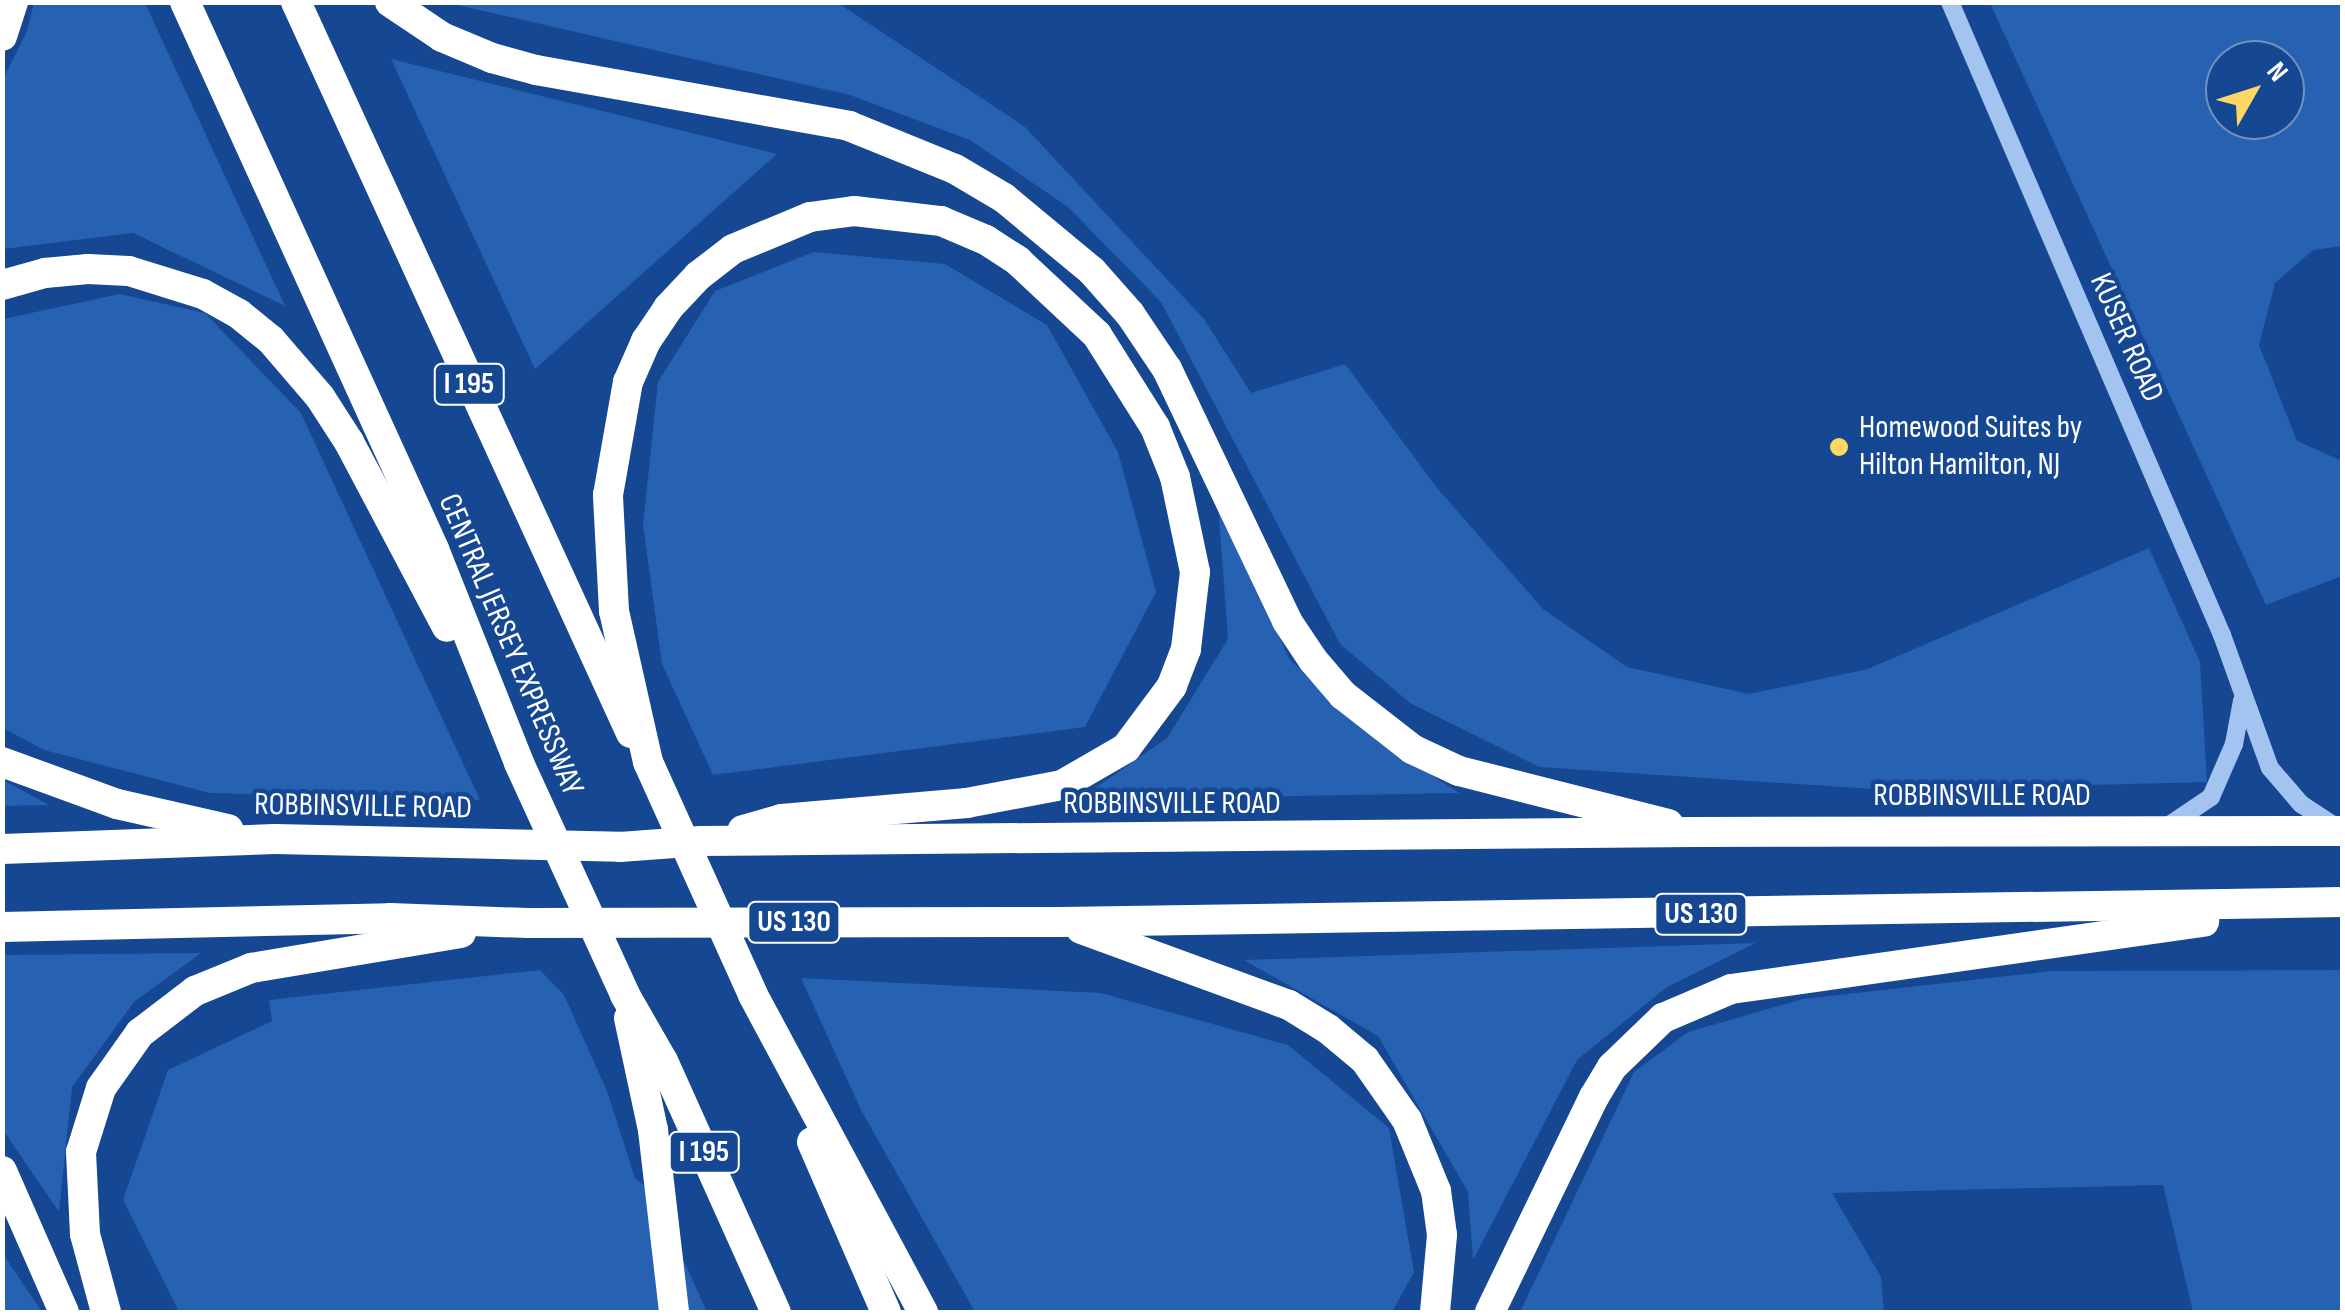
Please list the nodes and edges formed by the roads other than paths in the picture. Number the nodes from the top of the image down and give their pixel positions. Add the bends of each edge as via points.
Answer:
1 (13, 2) edge
2 (185, 2) edge
3 (296, 2) edge
4 (390, 2) edge
5 (1950, 2) edge
6 (2, 36) edge
7 (2, 285) edge
8 (2242, 700) junction
9 (2, 762) edge
10 (648, 762) junction
11 (520, 763) junction
12 (2160, 830) junction
13 (2342, 831) edge
14 (1695, 832) junction
15 (275, 839) junction
16 (701, 842) junction
17 (2, 849) edge
18 (2342, 902) edge
19 (1060, 922) junction
20 (528, 923) junction
21 (2, 928) edge
22 (625, 995) junction
23 (753, 995) junction
24 (2, 1172) edge
25 (64, 1312) edge
26 (106, 1312) edge
27 (674, 1312) edge
28 (776, 1312) edge
29 (886, 1312) edge
30 (923, 1312) edge
31 (1435, 1312) edge
32 (1490, 1312) edge

1 - 6 highway
2 - 11 highway, CENTRAL JERSEY EXPRESSWAY / I 195 via 434,549
3 - 10 highway, CENTRAL JERSEY EXPRESSWAY / I 195 via 616,707
4 - 14 highway via 492,58 849,126 955,169 1004,198 1092,271 1148,342 1194,420 1288,620 1312,660 1353,704 1412,749 1459,771
5 - 8 street, KUSER ROAD via 2222,635
7 - 11 highway via 45,273 129,272 203,294 271,340 349,442
8 - 12 street via 2234,744 2211,797
8 - 13 street, KUSER ROAD via 2270,768 2301,804
9 - 15 highway via 117,804
10 - 16 highway via 614,611 608,494 628,382 668,308 733,249 791,223 854,211 941,222 1018,261 1107,350 1155,427 1175,477 1195,572 1186,649 1172,686 1126,748 1062,785 967,803 782,820
10 - 23 highway, CENTRAL JERSEY EXPRESSWAY / I 195, bridge
11 - 22 highway, CENTRAL JERSEY EXPRESSWAY / I 195, bridge
12 - 13 highway, ROBBINSVILLE ROAD
12 - 14 highway, ROBBINSVILLE ROAD
14 - 16 highway, ROBBINSVILLE ROAD
15 - 16 highway, ROBBINSVILLE ROAD
15 - 17 highway, ROBBINSVILLE ROAD
18 - 19 highway, US 130
18 - 32 highway via 1731,989 1694,1002 1663,1018 1612,1067
19 - 20 highway, US 130
19 - 31 highway via 1288,1006 1364,1060 1407,1120 1436,1190 1442,1235
20 - 21 highway, US 130 via 390,918
20 - 26 highway via 250,968 205,986 148,1025 106,1078 81,1152 85,1234
22 - 27 highway via 653,1130
22 - 28 highway, CENTRAL JERSEY EXPRESSWAY / I 195 via 663,1061
23 - 29 highway, CENTRAL JERSEY EXPRESSWAY / I 195
23 - 30 highway
24 - 25 highway

